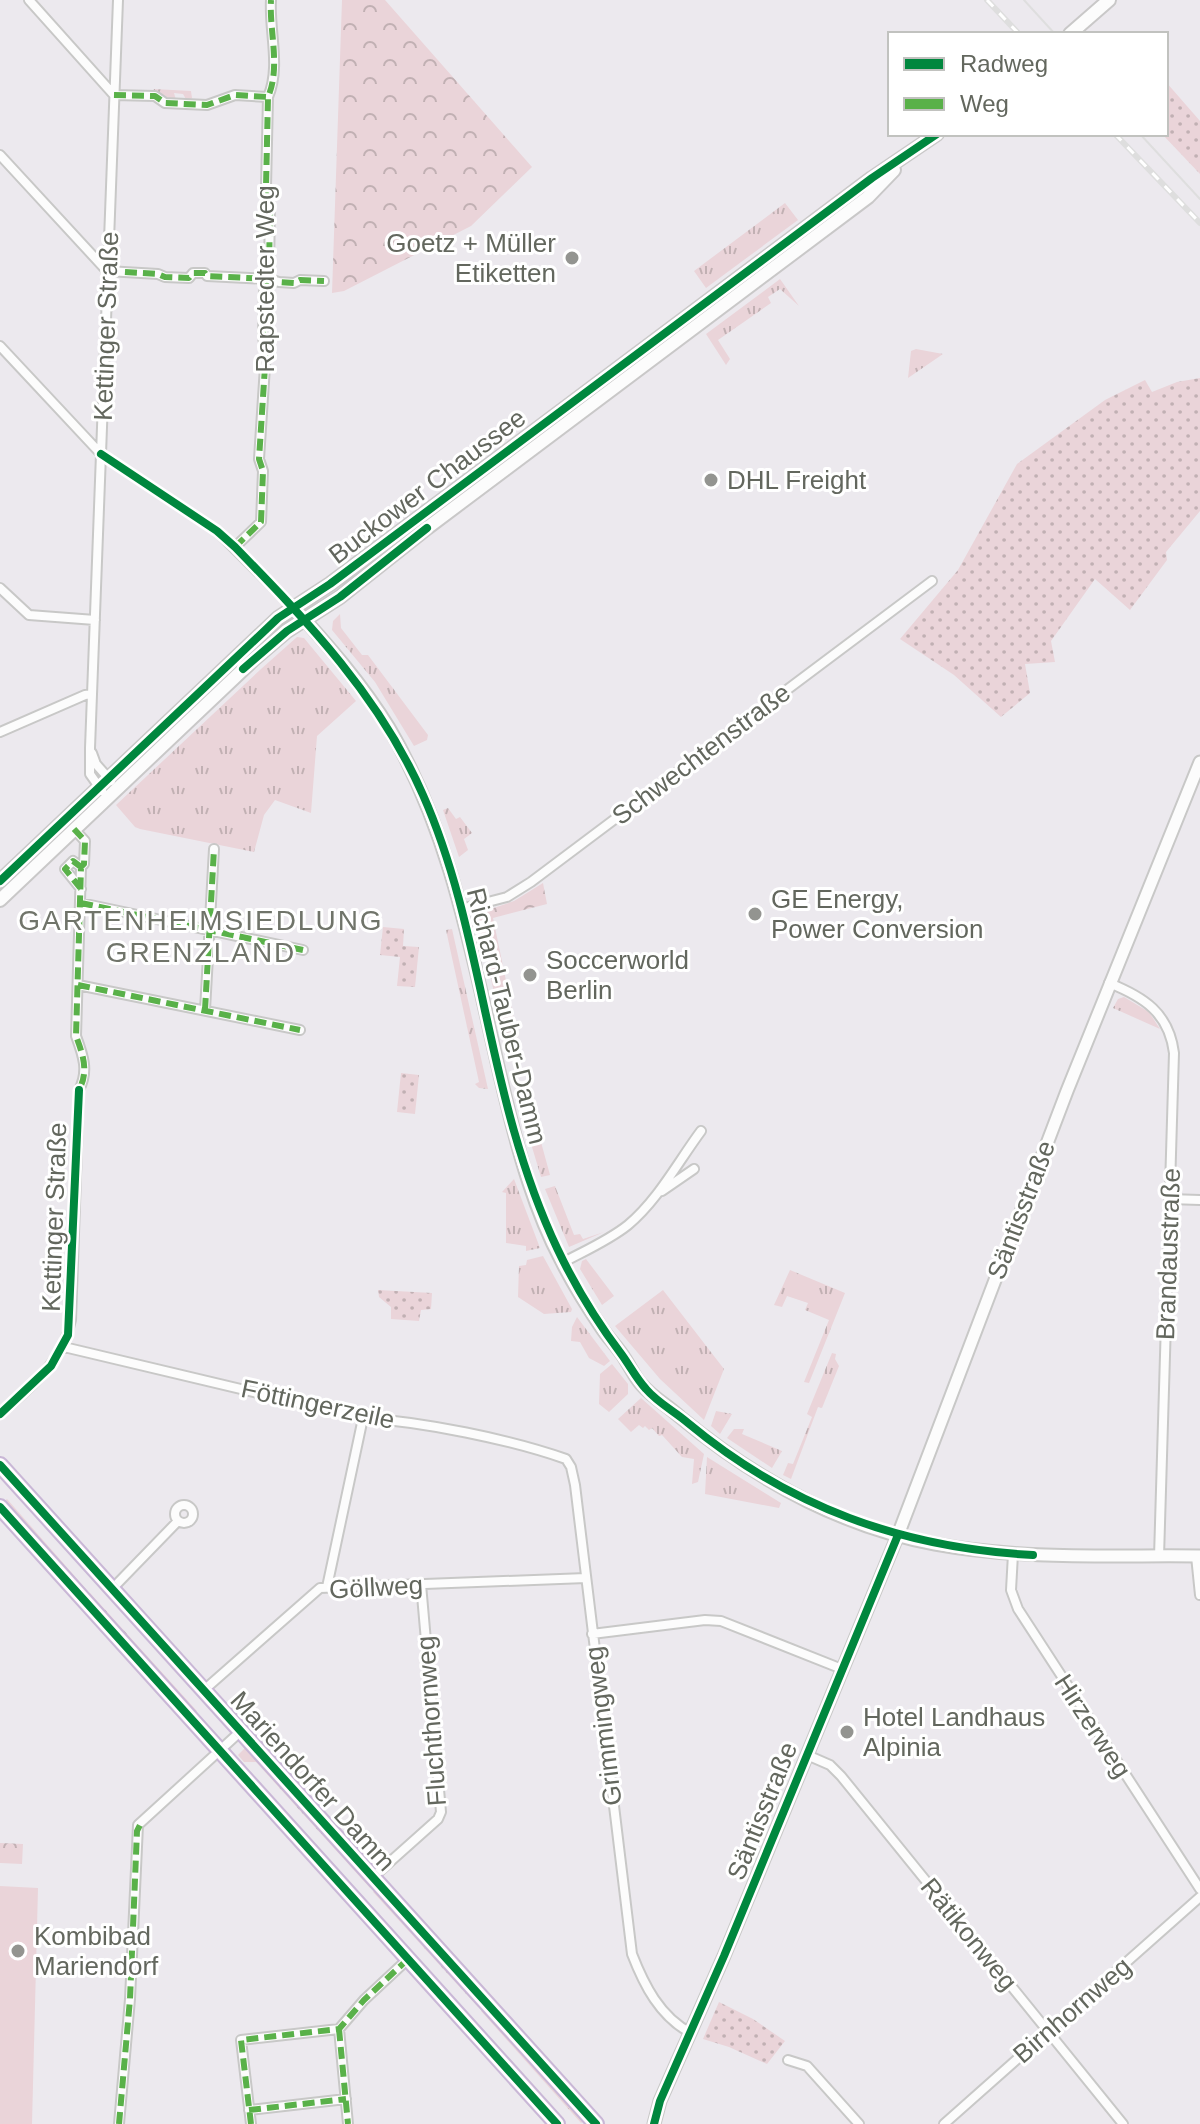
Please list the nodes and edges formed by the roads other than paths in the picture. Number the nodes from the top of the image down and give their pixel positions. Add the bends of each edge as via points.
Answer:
1 (29, 0) edge
2 (118, 0) edge
3 (271, 0) edge
4 (1109, 0) edge
5 (1073, 32) edge
6 (114, 95) junction
7 (268, 97) junction
8 (934, 136) edge
9 (0, 155) edge
10 (907, 156) junction
11 (107, 271) junction
12 (269, 279) junction
13 (324, 281) dead end
14 (0, 346) edge
15 (101, 454) junction
16 (235, 547) junction
17 (932, 581) dead end
18 (0, 588) edge
19 (293, 607) junction
20 (95, 620) junction
21 (306, 621) junction
22 (92, 694) junction
23 (0, 732) edge
24 (90, 748) junction
25 (1200, 762) edge
26 (113, 783) junction
27 (103, 793) junction
28 (74, 829) junction
29 (214, 849) dead end
30 (81, 867) junction
31 (0, 881) edge
32 (81, 889) junction
33 (0, 900) edge
34 (81, 903) junction
35 (461, 909) junction
36 (209, 930) junction
37 (303, 950) dead end
38 (1109, 983) junction
39 (78, 985) junction
40 (205, 1010) junction
41 (300, 1030) dead end
42 (701, 1131) dead end
43 (694, 1169) dead end
44 (655, 1196) junction
45 (1169, 1199) junction
46 (1200, 1200) edge
47 (562, 1263) junction
48 (64, 1347) junction
49 (0, 1414) edge
50 (363, 1418) junction
51 (570, 1463) joint
52 (0, 1465) edge
53 (0, 1507) edge
54 (178, 1521) dead end
55 (898, 1535) junction
56 (1013, 1554) junction
57 (1198, 1556) edge
58 (1159, 1557) junction
59 (586, 1578) junction
60 (421, 1584) junction
61 (327, 1587) junction
62 (112, 1589) junction
63 (1200, 1595) edge
64 (592, 1634) junction
65 (842, 1669) junction
66 (204, 1690) junction
67 (241, 1731) junction
68 (220, 1751) junction
69 (807, 1755) junction
70 (373, 1877) junction
71 (1200, 1889) edge
72 (1200, 1897) edge
73 (408, 1959) junction
74 (339, 2029) junction
75 (1047, 2032) junction
76 (691, 2033) junction
77 (788, 2060) dead end
78 (346, 2099) junction
79 (660, 2101) junction
80 (249, 2110) junction
81 (119, 2124) edge
82 (251, 2124) edge
83 (348, 2124) edge
84 (557, 2124) edge
85 (596, 2124) edge
86 (645, 2124) edge
87 (654, 2124) edge
88 (859, 2124) edge
89 (944, 2124) edge
90 (1123, 2124) edge

1 - 6 street
2 - 6 street, Kettinger Straße
3 - 7 street, Rapstedter Weg via 274,34
4 - 5 main road
6 - 7 street via 207,105 235,95
6 - 11 street, Kettinger Straße
7 - 12 street, Rapstedter Weg
8 - 10 main road, Buckower Chaussee
9 - 11 street
10 - 19 main road, Buckower Chaussee
10 - 21 main road, Buckower Chaussee via 868,197
11 - 12 street
11 - 15 street, Kettinger Straße
12 - 13 street
12 - 16 street, Rapstedter Weg via 264,292 261,522
14 - 15 street
15 - 16 street
15 - 20 street, Kettinger Straße
16 - 19 street
17 - 35 street, Schwechtenstraße via 531,882 507,897
18 - 20 street via 30,615
19 - 21 street, Richard-Tauber-Damm
19 - 26 main road, Buckower Chaussee
20 - 22 street, Kettinger Straße
21 - 26 main road, Buckower Chaussee via 287,631
21 - 35 street, Richard-Tauber-Damm via 395,738 429,809
22 - 23 street
22 - 24 street, Kettinger Straße
24 - 26 street
24 - 27 street, Kettinger Straße via 90,774
25 - 38 street, Säntisstraße
26 - 27 main road, Buckower Chaussee
27 - 28 main road, Buckower Chaussee
27 - 31 main road, Buckower Chaussee
28 - 30 street, Kettinger Straße via 85,841
28 - 33 main road, Buckower Chaussee
29 - 36 street
30 - 32 street, Kettinger Straße
30 - 32 street, Kettinger Straße via 73,861 65,869
32 - 34 street, Kettinger Straße
34 - 36 street
34 - 39 street, Kettinger Straße
35 - 47 street, Richard-Tauber-Damm via 514,1131
36 - 37 street
36 - 40 street
38 - 45 street, Brandaustraße via 1152,1005 1172,1040
38 - 55 street, Säntisstraße
39 - 40 street
39 - 48 street, Kettinger Straße via 76,1036 85,1062 79,1090 71,1320
40 - 41 street
42 - 44 street
43 - 44 street
44 - 47 street via 627,1226
45 - 46 street
45 - 58 street, Brandaustraße
47 - 55 street, Richard-Tauber-Damm via 629,1369 659,1403 770,1481 832,1512
48 - 49 street, Kettinger Straße via 45,1373
48 - 50 street, Föttingerzeile
50 - 51 street, Föttingerzeile via 492,1440
50 - 61 street
51 - 59 street, Grimmingweg
52 - 62 main road, Mariendorfer Damm
53 - 68 main road, Mariendorfer Damm
54 - 62 street
55 - 56 street, Richard-Tauber-Damm
55 - 65 street, Säntisstraße
56 - 58 street, Richard-Tauber-Damm
56 - 71 street, Hirzerweg via 1011,1590 1018,1609
57 - 58 street, Richard-Tauber-Damm
57 - 63 street
59 - 60 street, Göllweg
59 - 64 street, Grimmingweg
60 - 61 street, Göllweg
60 - 70 street, Fluchthornweg via 441,1812
61 - 66 street, Göllweg via 315,1590
62 - 66 main road, Mariendorfer Damm
64 - 65 street via 720,1621
64 - 76 street, Grimmingweg via 632,1954 651,1995
65 - 69 street, Säntisstraße
66 - 67 main road, Mariendorfer Damm
67 - 68 street
67 - 70 main road, Mariendorfer Damm
68 - 73 main road, Mariendorfer Damm
68 - 81 street via 138,1825
69 - 75 street, Rätikonweg via 841,1776
69 - 76 street, Säntisstraße
70 - 85 main road, Mariendorfer Damm
72 - 75 street, Birnhornweg
73 - 74 street
73 - 84 main road, Mariendorfer Damm
74 - 78 street
74 - 80 street via 241,2040
75 - 89 street, Birnhornweg
75 - 90 street, Rätikonweg
76 - 79 street, Säntisstraße
77 - 88 street via 807,2066
78 - 80 street
78 - 83 street
79 - 86 street, Säntisstraße
79 - 87 street, Säntisstraße
80 - 82 street

